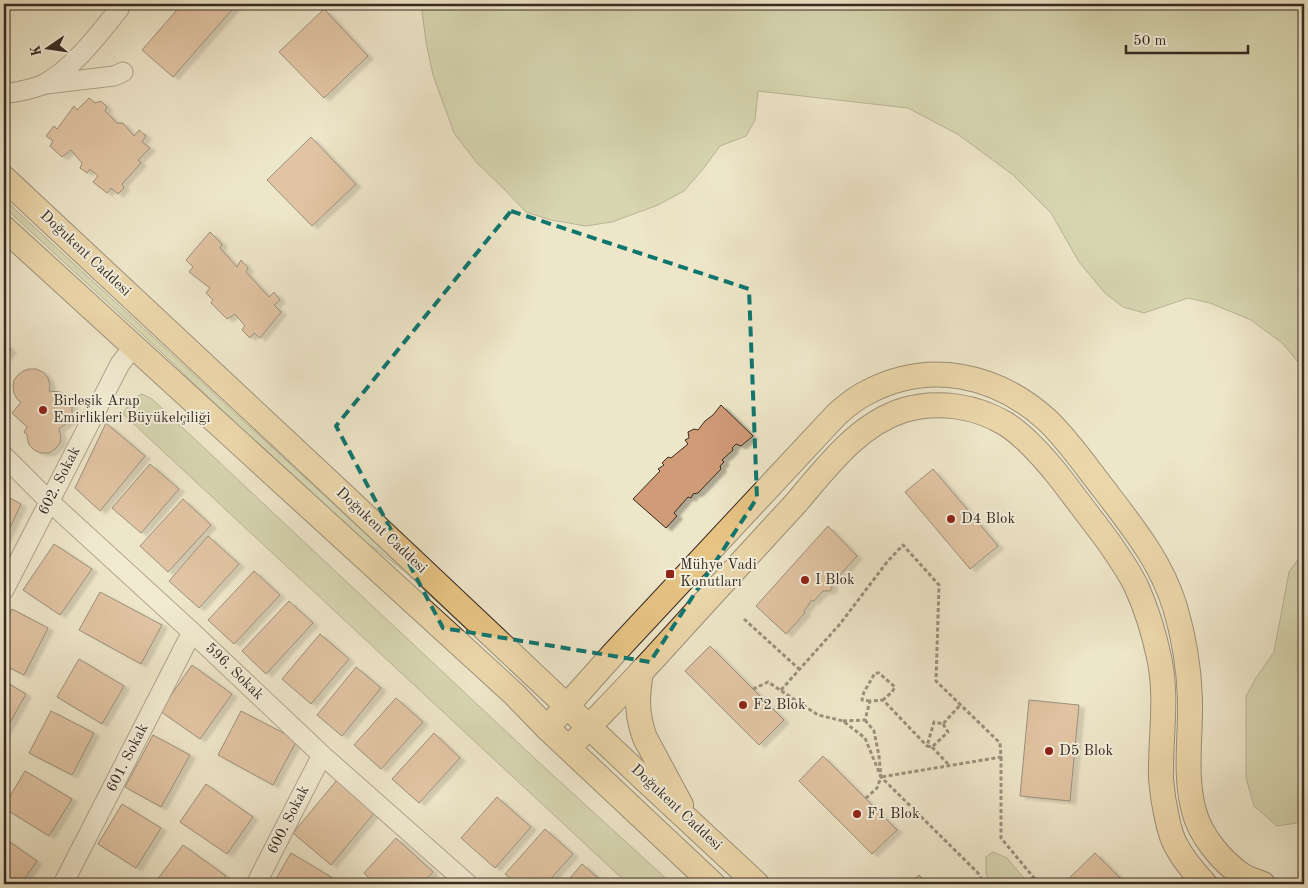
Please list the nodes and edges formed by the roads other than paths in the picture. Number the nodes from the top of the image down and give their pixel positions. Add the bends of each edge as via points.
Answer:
1 (122, 4) edge
2 (123, 72) dead end
3 (42, 85) junction
4 (4, 94) edge
5 (4, 178) edge
6 (4, 228) edge
7 (134, 346) junction
8 (4, 456) edge
9 (50, 502) junction
10 (4, 590) edge
11 (192, 632) junction
12 (641, 672) junction
13 (567, 706) junction
14 (589, 727) junction
15 (547, 728) junction
16 (569, 748) junction
17 (322, 756) junction
18 (690, 822) junction
19 (63, 884) edge
20 (256, 884) edge
21 (468, 884) edge
22 (713, 884) edge
23 (757, 884) edge
24 (1205, 884) edge
25 (1263, 884) edge

1 - 3 street via 90,45
2 - 3 street via 114,76
3 - 4 street
5 - 13 main road, Doğukent Caddesi
6 - 7 main road, Doğukent Caddesi
7 - 9 street, 602. Sokak via 120,364
7 - 15 main road, Doğukent Caddesi via 514,694
8 - 9 street, 596. Sokak
9 - 10 street, 602. Sokak
9 - 11 street, 596. Sokak
11 - 17 street, 596. Sokak
11 - 19 street, 601. Sokak
12 - 14 main road
12 - 18 main road via 637,692 641,727
12 - 24 main road via 834,459 861,434 886,418 917,407 947,405 982,413 1015,431 1043,458 1092,520 1137,587 1154,636 1163,686 1161,780 1164,806 1177,848
13 - 14 main road, Doğukent Caddesi
13 - 15 main road
13 - 25 main road via 846,406 881,386 920,375 947,374 982,381 1014,396 1048,422 1081,459 1150,552 1175,607 1182,636 1190,700 1190,784 1194,812 1205,837 1222,859 1242,875
14 - 16 main road
14 - 18 main road, Doğukent Caddesi
15 - 16 main road, Doğukent Caddesi
16 - 22 main road, Doğukent Caddesi
17 - 20 street, 600. Sokak
17 - 21 street, 596. Sokak
18 - 23 main road, Doğukent Caddesi

